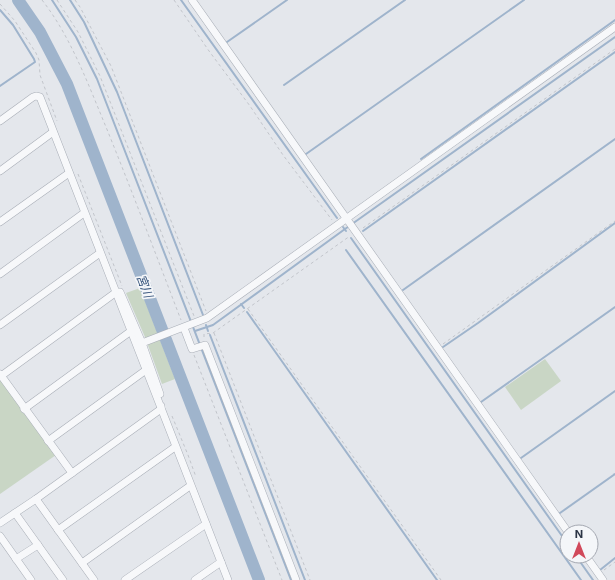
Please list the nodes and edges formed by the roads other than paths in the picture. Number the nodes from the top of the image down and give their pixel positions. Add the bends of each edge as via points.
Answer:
1 (192, 0) edge
2 (615, 27) edge
3 (0, 120) edge
4 (53, 132) junction
5 (0, 171) edge
6 (69, 173) junction
7 (84, 213) junction
8 (0, 222) edge
9 (351, 225) junction
10 (100, 253) junction
11 (0, 274) edge
12 (115, 293) junction
13 (0, 325) edge
14 (189, 325) junction
15 (131, 331) junction
16 (144, 343) junction
17 (146, 370) junction
18 (0, 375) edge
19 (24, 409) junction
20 (161, 409) junction
21 (48, 441) junction
22 (175, 447) junction
23 (72, 473) junction
24 (190, 486) junction
25 (36, 499) junction
26 (15, 513) junction
27 (0, 523) edge
28 (206, 524) junction
29 (562, 524) edge
30 (58, 530) junction
31 (0, 536) edge
32 (38, 545) junction
33 (16, 559) junction
34 (221, 562) junction
35 (82, 563) junction
36 (592, 564) edge
37 (601, 577) edge
38 (31, 580) edge
39 (63, 580) edge
40 (93, 580) edge
41 (125, 580) edge
42 (195, 580) edge
43 (228, 580) edge
44 (296, 580) edge

1 - 9 street
2 - 9 street
3 - 4 street via 36,96 40,97
4 - 5 street
4 - 6 street
6 - 7 street
6 - 8 street
7 - 10 street
7 - 11 street
9 - 14 street via 335,225 207,318
9 - 29 street
10 - 12 street
10 - 13 street
12 - 15 street
12 - 16 street via 120,292
12 - 18 street
14 - 16 street
14 - 44 street
15 - 17 street
15 - 19 street
16 - 20 street via 160,396
17 - 20 street
17 - 21 street
18 - 19 street
19 - 21 street
20 - 22 street
20 - 23 street
21 - 23 street
22 - 24 street
22 - 30 street
23 - 25 street
24 - 28 street
24 - 35 street
25 - 26 street
25 - 30 street
26 - 27 street
26 - 32 street
28 - 34 street
28 - 41 street
30 - 35 street
31 - 33 street
32 - 33 street
32 - 39 street
33 - 38 street
34 - 42 street
34 - 43 street
35 - 40 street
36 - 37 street

